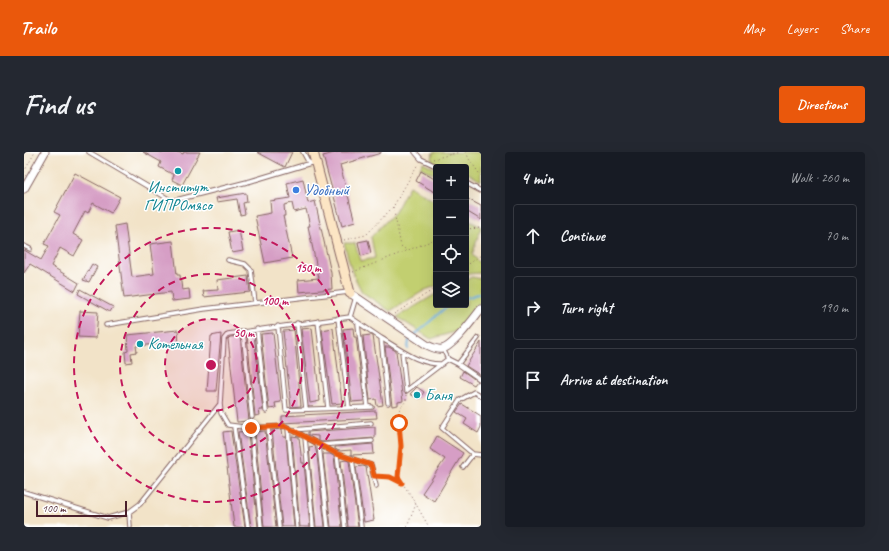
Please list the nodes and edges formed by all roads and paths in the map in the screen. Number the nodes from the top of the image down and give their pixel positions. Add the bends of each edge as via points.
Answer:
1 (35, 152) edge
2 (45, 152) edge
3 (89, 152) edge
4 (303, 152) edge
5 (313, 152) edge
6 (416, 152) edge
7 (460, 152) edge
8 (466, 152) edge
9 (422, 159) junction
10 (426, 161) junction
11 (312, 162) junction
12 (433, 164) edge
13 (24, 172) edge
14 (481, 176) edge
15 (469, 185) edge
16 (24, 189) edge
17 (481, 191) edge
18 (393, 206) junction
19 (481, 228) edge
20 (469, 229) edge
21 (433, 239) edge
22 (336, 241) junction
23 (24, 246) edge
24 (30, 249) dead end
25 (406, 250) junction
26 (481, 255) edge
27 (228, 260) dead end
28 (469, 264) edge
29 (345, 275) junction
30 (433, 290) edge
31 (352, 294) junction
32 (255, 303) junction
33 (481, 309) edge
34 (350, 316) junction
35 (338, 318) junction
36 (387, 319) junction
37 (318, 321) junction
38 (297, 323) junction
39 (358, 324) junction
40 (106, 325) dead end
41 (278, 326) junction
42 (257, 329) junction
43 (243, 331) junction
44 (381, 338) junction
45 (478, 338) dead end
46 (443, 349) junction
47 (402, 351) junction
48 (448, 359) junction
49 (442, 364) junction
50 (458, 364) junction
51 (481, 380) edge
52 (406, 391) junction
53 (481, 396) edge
54 (388, 403) dead end
55 (220, 404) junction
56 (328, 408) junction
57 (349, 408) junction
58 (306, 409) junction
59 (266, 411) dead end
60 (252, 417) dead end
61 (371, 423) dead end
62 (234, 427) junction
63 (268, 427) junction
64 (251, 428) junction
65 (288, 428) junction
66 (293, 430) junction
67 (305, 437) junction
68 (372, 441) dead end
69 (319, 445) junction
70 (337, 454) junction
71 (473, 454) junction
72 (481, 455) edge
73 (352, 458) junction
74 (463, 467) dead end
75 (374, 476) junction
76 (402, 483) junction
77 (376, 486) dead end
78 (24, 492) edge
79 (416, 504) junction
80 (129, 512) junction
81 (130, 527) edge
82 (248, 527) edge
83 (261, 527) edge
84 (279, 527) edge
85 (297, 527) edge
86 (313, 527) edge
87 (328, 527) edge
88 (345, 527) edge
89 (361, 527) edge
90 (407, 527) edge
91 (429, 527) edge

1 - 13 path
2 - 16 street
3 - 11 lane via 172,201
4 - 11 lane
5 - 11 street
6 - 9 lane
7 - 10 path
8 - 14 path via 468,159
9 - 10 lane
9 - 18 path
10 - 12 lane
11 - 22 street
15 - 17 lane
18 - 22 path via 366,235
18 - 25 path via 401,246
19 - 20 path
21 - 25 path
22 - 29 street
23 - 24 lane
25 - 29 path
26 - 28 path
27 - 32 lane via 245,264 251,270
29 - 31 street
30 - 36 path
31 - 32 lane
31 - 34 lane
31 - 36 street
32 - 40 lane
33 - 46 street
34 - 35 lane
34 - 39 lane
35 - 37 lane
35 - 57 lane
36 - 46 street via 427,345
37 - 38 lane
37 - 56 lane
38 - 41 lane
38 - 58 lane
39 - 44 lane
39 - 57 lane via 370,407
41 - 42 lane
41 - 58 lane via 286,410
42 - 43 lane
42 - 59 lane
43 - 55 lane via 228,334 224,338
43 - 60 lane
44 - 47 lane
44 - 54 lane
45 - 50 lane
46 - 48 lane
47 - 49 lane via 413,358
47 - 52 lane
48 - 49 lane
48 - 50 lane
49 - 52 lane
50 - 51 lane
52 - 76 path via 406,401 397,417 401,446 398,477
53 - 71 lane via 474,392 460,400 442,428
55 - 62 lane via 225,421
55 - 80 lane via 140,504
56 - 57 lane
56 - 58 lane
61 - 66 lane
62 - 64 lane
62 - 82 lane
63 - 64 lane
63 - 65 lane
63 - 84 lane
64 - 83 lane
65 - 66 lane
65 - 85 lane
66 - 67 lane
67 - 69 lane
67 - 86 lane
68 - 69 lane
69 - 70 lane
69 - 87 lane
70 - 73 lane
70 - 88 lane
71 - 72 lane
71 - 74 lane
73 - 75 lane via 371,465
73 - 89 lane
75 - 76 path via 390,477
75 - 77 lane
76 - 79 path
78 - 80 lane via 108,518
79 - 90 path
79 - 91 path
80 - 81 lane

